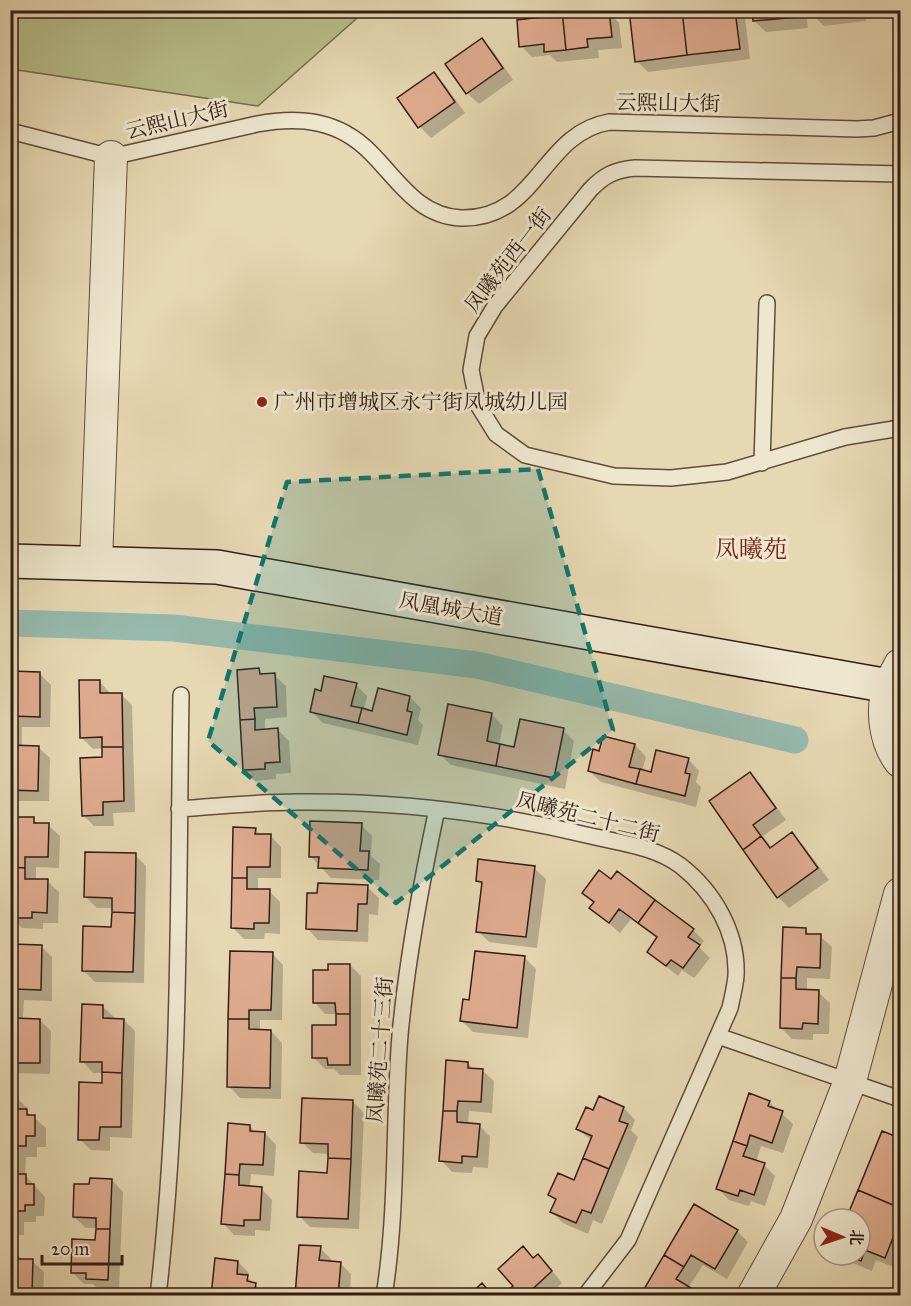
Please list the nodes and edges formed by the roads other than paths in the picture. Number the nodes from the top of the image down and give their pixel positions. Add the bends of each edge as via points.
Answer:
1 (900, 120) edge
2 (10, 131) edge
3 (111, 157) junction
4 (900, 174) edge
5 (766, 303) dead end
6 (900, 428) edge
7 (762, 463) junction
8 (10, 561) edge
9 (96, 563) junction
10 (895, 676) edge
11 (181, 695) dead end
12 (900, 761) edge
13 (179, 808) junction
14 (436, 809) junction
15 (900, 894) edge
16 (718, 1036) junction
17 (850, 1081) junction
18 (900, 1099) edge
19 (158, 1296) edge
20 (384, 1296) edge
21 (585, 1296) edge
22 (753, 1296) edge

1 - 3 lane, 云熙山大街 via 874,128 840,130 597,124 571,139 505,208 483,216 460,218 437,213 417,202 352,137 306,120 281,119
2 - 3 lane
3 - 9 street
4 - 7 lane, 凤曦苑西一街 via 617,170 602,177 590,190 495,306 477,336 471,370 478,405 496,434 525,455 614,476 671,478 728,472
5 - 7 lane
6 - 7 lane, 凤曦苑西一街 via 845,437
8 - 9 main road, 凤凰城大道
9 - 10 main road, 凤凰城大道 via 218,567
10 - 12 street via 885,710 887,733
11 - 13 lane
13 - 14 lane, 凤曦苑二十二街 via 298,802
13 - 19 lane via 174,1091
14 - 16 lane, 凤曦苑二十二街 via 535,823 651,850 680,865 704,887 722,913 732,944 736,976 730,1008
14 - 20 lane, 凤曦苑二十三街 via 417,905 403,1013
15 - 17 street
16 - 17 lane
16 - 21 lane, 凤曦苑二十二街 via 628,1240
17 - 18 lane
17 - 22 street via 796,1219

